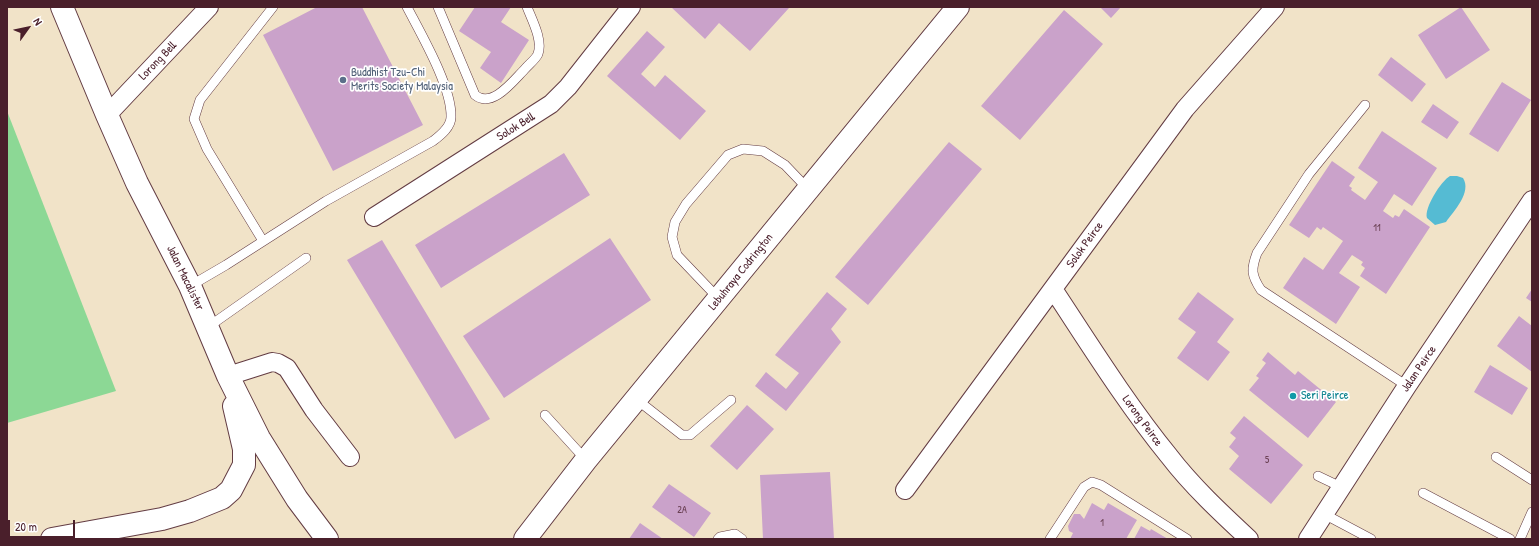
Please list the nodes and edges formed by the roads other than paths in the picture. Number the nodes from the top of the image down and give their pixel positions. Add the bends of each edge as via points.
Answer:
1 (62, 7) edge
2 (209, 7) edge
3 (273, 7) edge
4 (407, 7) edge
5 (438, 7) edge
6 (527, 7) edge
7 (631, 7) edge
8 (958, 7) edge
9 (1275, 7) edge
10 (1365, 105) dead end
11 (107, 115) junction
12 (808, 189) junction
13 (1532, 200) edge
14 (374, 217) dead end
15 (263, 241) junction
16 (306, 258) dead end
17 (190, 286) junction
18 (1053, 289) junction
19 (719, 299) junction
20 (208, 327) junction
21 (228, 376) junction
22 (1407, 386) junction
23 (636, 400) junction
24 (731, 400) dead end
25 (545, 415) dead end
26 (350, 457) dead end
27 (1496, 457) dead end
28 (586, 460) junction
29 (1318, 476) dead end
30 (1532, 480) edge
31 (1341, 487) junction
32 (905, 490) dead end
33 (1423, 493) dead end
34 (1532, 512) edge
35 (1324, 514) junction
36 (52, 539) edge
37 (327, 539) edge
38 (525, 539) edge
39 (718, 539) edge
40 (742, 539) edge
41 (1050, 539) edge
42 (1187, 539) edge
43 (1249, 539) edge
44 (1308, 539) edge
45 (1371, 539) edge
46 (1510, 539) edge
47 (1520, 539) edge

1 - 11 main road, Jalan Macalister
2 - 11 street, Lorong Bell
3 - 15 lane via 200,100 194,119 207,149
4 - 15 lane via 446,90 451,118 444,133 326,201
5 - 6 lane via 475,94 480,99 494,97 506,88 538,55 539,42
7 - 14 street, Solok Bell via 568,87 551,104
8 - 12 main road, Lebuhraya Codrington
9 - 18 street, Solok Peirce via 1185,109
10 - 22 lane via 1309,174 1257,253 1252,265 1253,279 1261,290
11 - 17 main road, Jalan Macalister via 137,183
12 - 19 main road, Lebuhraya Codrington
12 - 19 lane via 779,161 763,151 743,149 728,155 686,204 675,222 672,238 677,255
13 - 22 street, Jalan Peirce
15 - 17 lane
16 - 20 lane
17 - 20 main road, Jalan Macalister
18 - 32 street, Solok Peirce
18 - 43 street, Lorong Peirce via 1125,398 1169,457
19 - 23 main road, Lebuhraya Codrington
20 - 21 main road, Jalan Macalister
21 - 26 street via 272,362 287,368 314,410
21 - 36 main road via 244,449 244,465 231,490 222,498 162,519
21 - 37 main road, Jalan Macalister via 259,438 297,499
22 - 31 street, Jalan Peirce
23 - 24 lane via 682,435 690,436
23 - 28 main road, Lebuhraya Codrington
25 - 28 lane
27 - 30 lane
28 - 38 main road, Lebuhraya Codrington
29 - 31 lane
31 - 35 street, Jalan Peirce
33 - 46 lane
34 - 47 lane
35 - 44 street, Jalan Peirce
35 - 45 lane
39 - 40 lane via 735,534
41 - 42 lane via 1084,487 1092,482 1101,485

